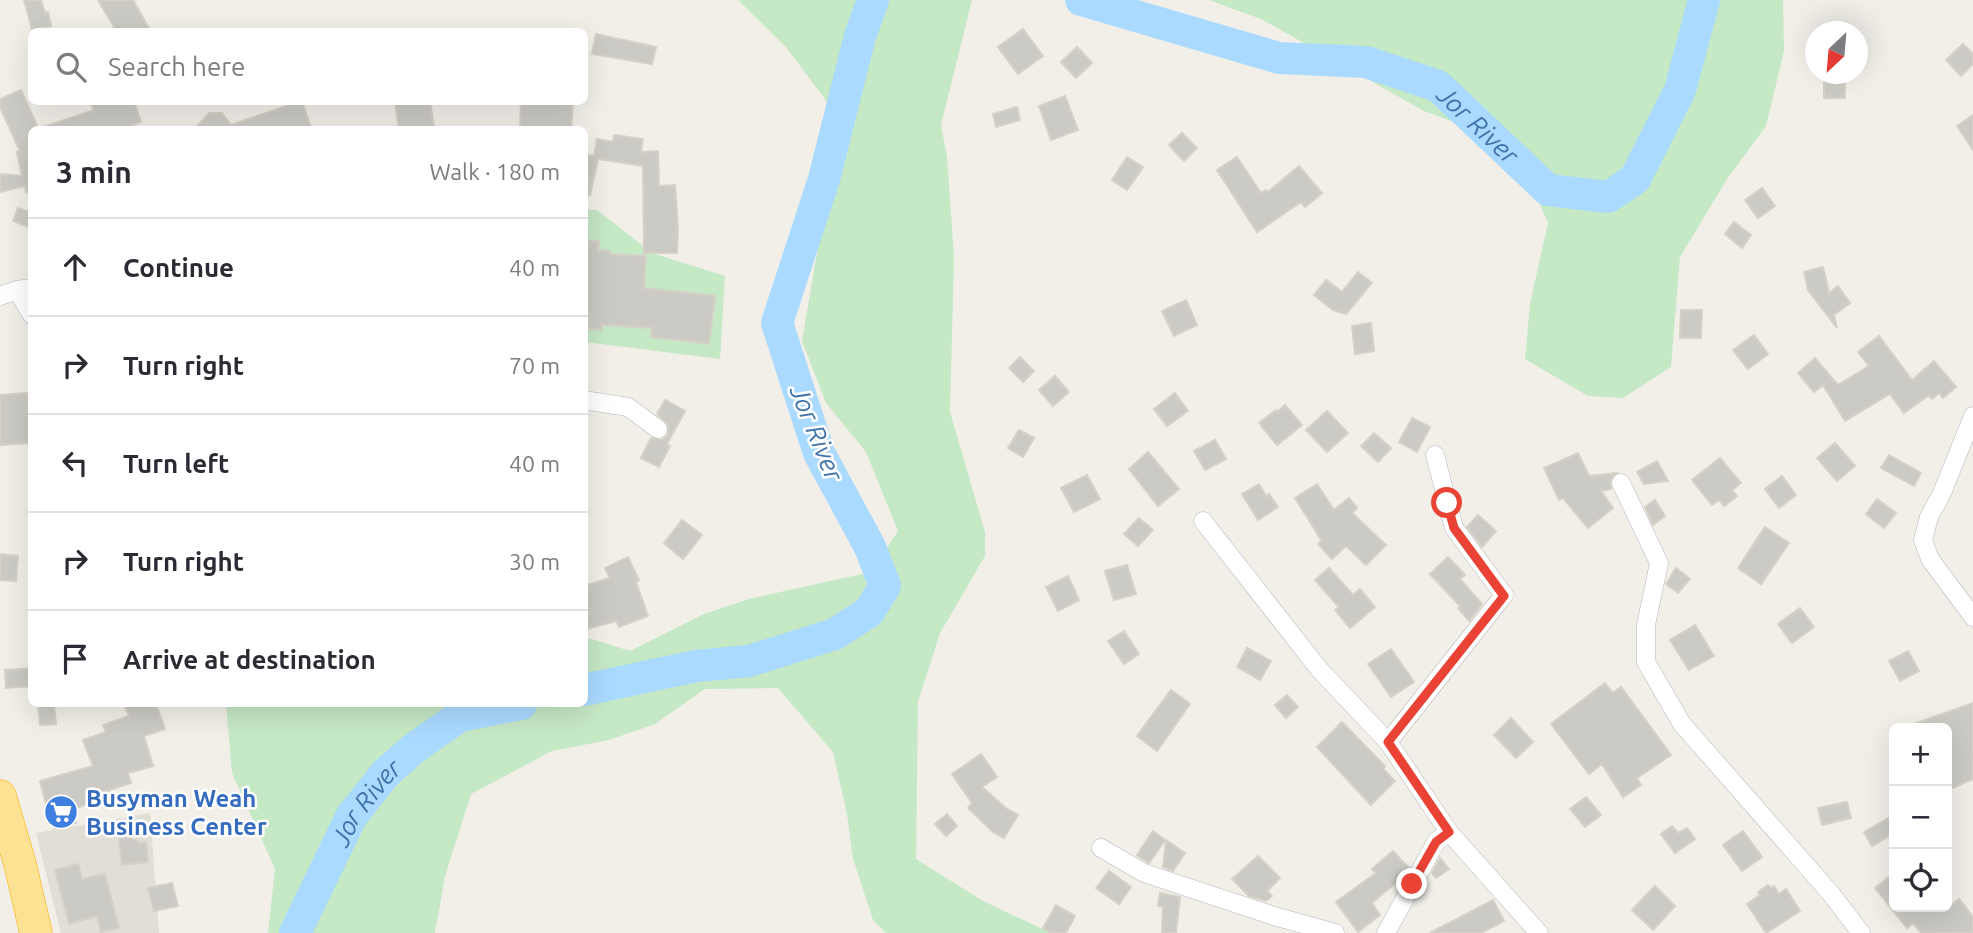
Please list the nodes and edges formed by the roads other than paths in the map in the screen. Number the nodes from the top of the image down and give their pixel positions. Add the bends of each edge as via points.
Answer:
1 (24, 289) edge
2 (0, 296) edge
3 (588, 401) edge
4 (1973, 416) edge
5 (658, 429) dead end
6 (1435, 455) dead end
7 (1621, 483) dead end
8 (1203, 521) dead end
9 (1973, 617) edge
10 (1388, 742) junction
11 (0, 796) edge
12 (1449, 832) junction
13 (1101, 848) dead end
14 (1274, 916) junction
15 (36, 933) edge
16 (1283, 933) edge
17 (1335, 933) edge
18 (1386, 933) edge
19 (1539, 933) edge
20 (1861, 933) edge

1 - 2 street
3 - 5 street via 628,407
4 - 9 street via 1923,540 1930,559
6 - 10 street via 1454,528 1504,596
7 - 20 street via 1659,563 1646,625 1646,662 1682,724
8 - 10 street via 1319,669
10 - 12 street
11 - 15 highway
12 - 18 street via 1436,842
12 - 19 street
13 - 14 street via 1144,873
14 - 16 street
14 - 17 street

